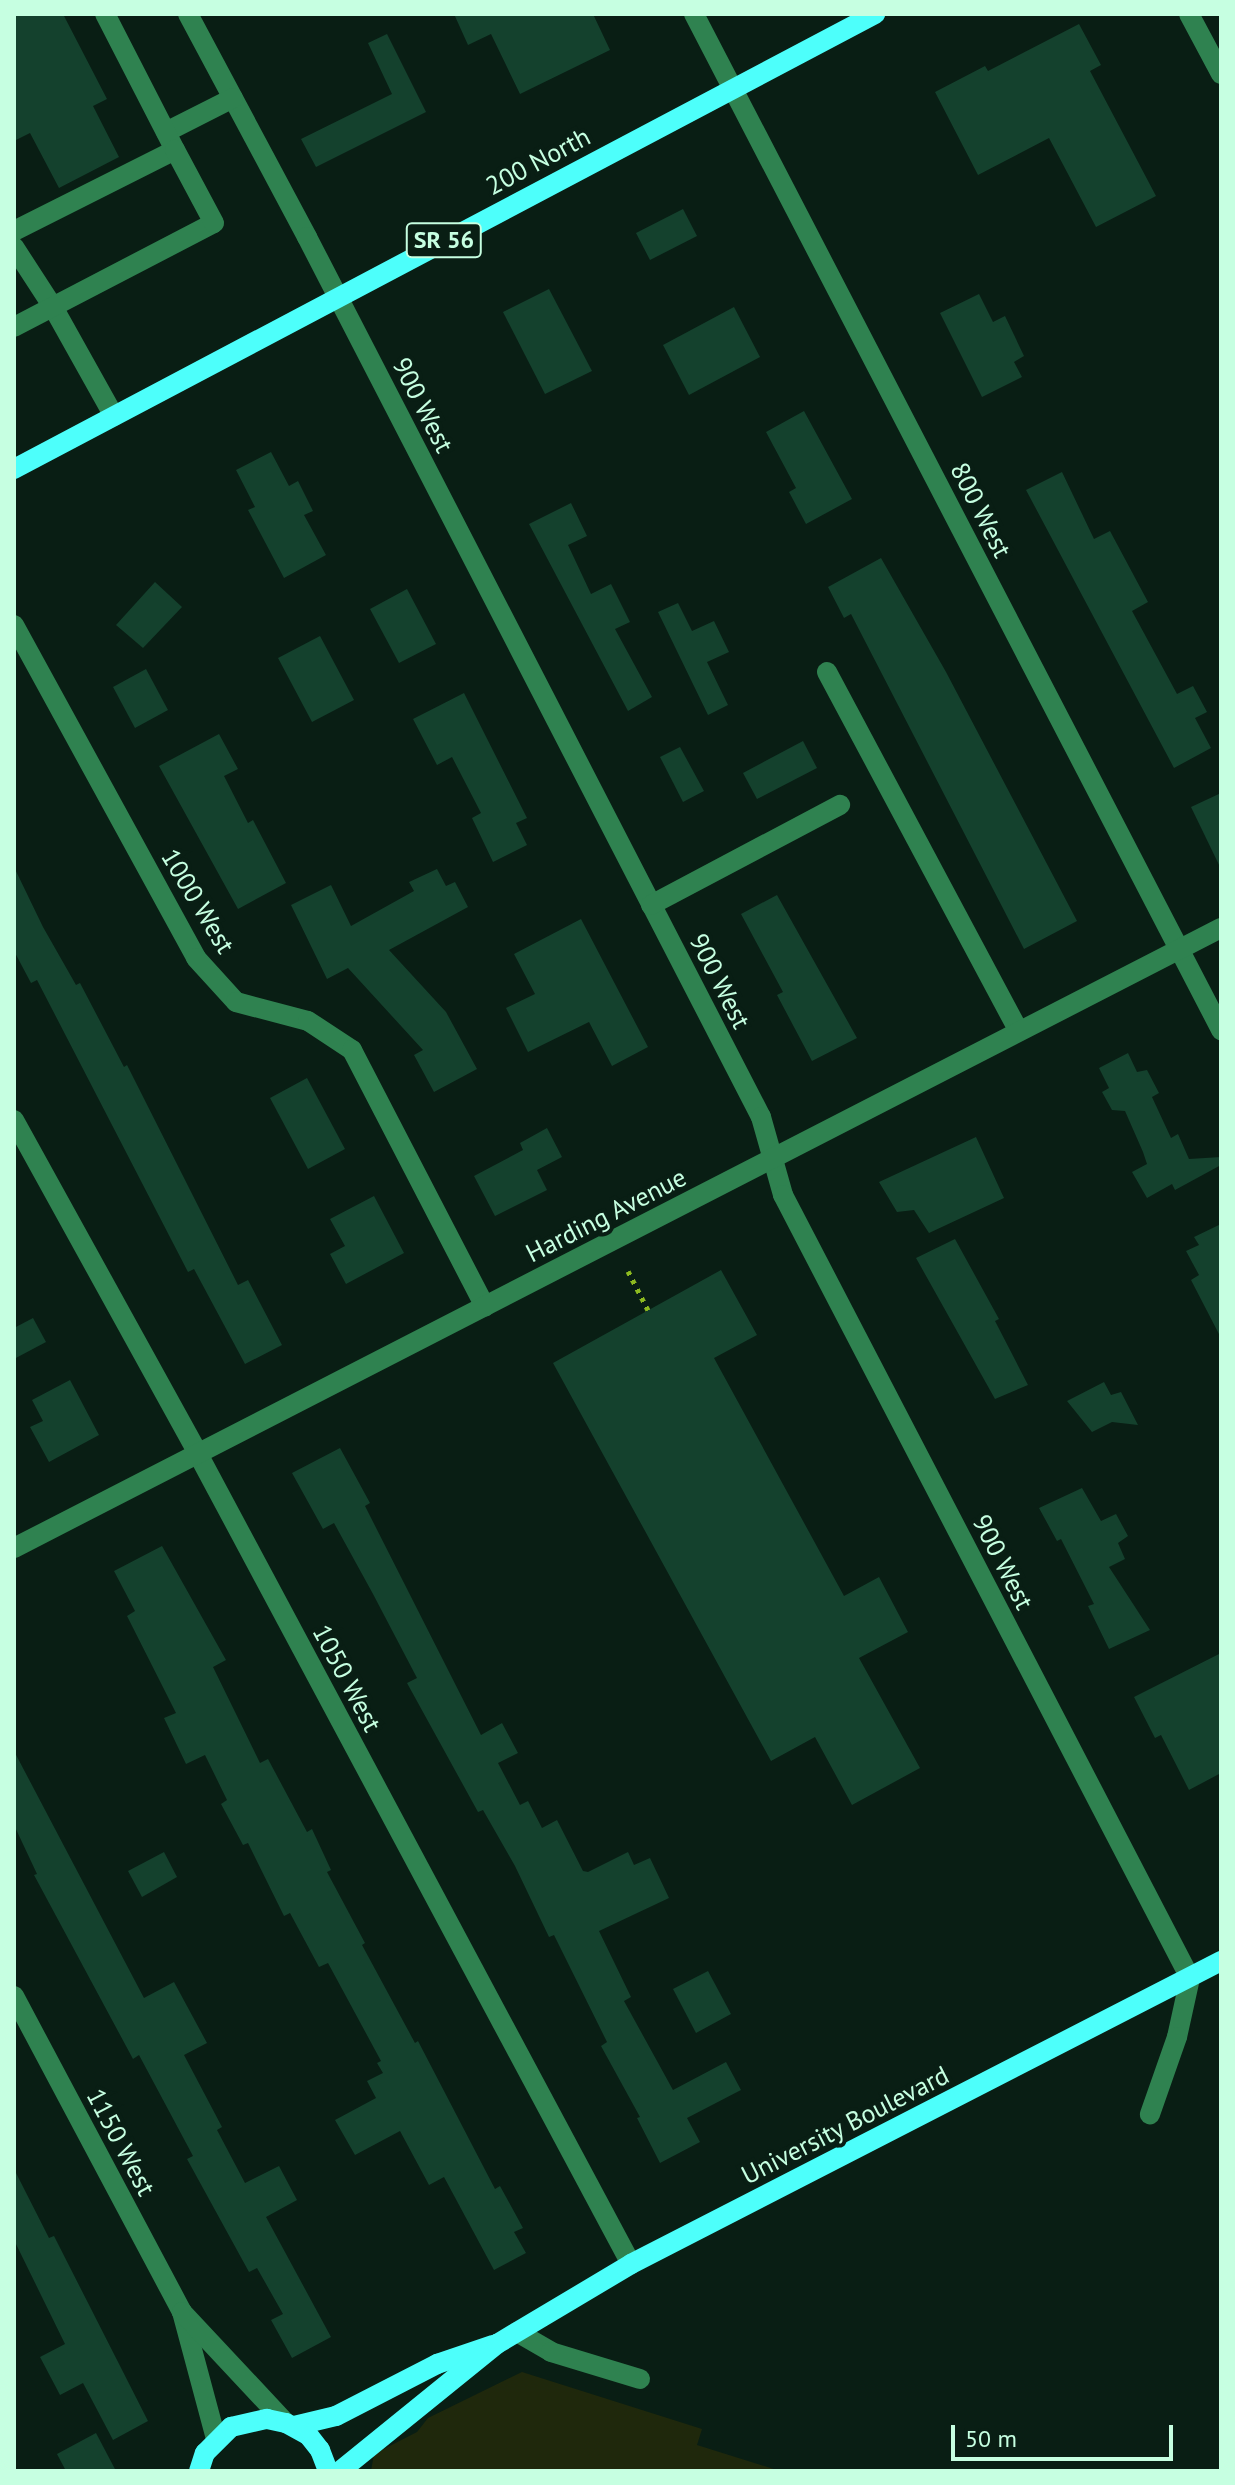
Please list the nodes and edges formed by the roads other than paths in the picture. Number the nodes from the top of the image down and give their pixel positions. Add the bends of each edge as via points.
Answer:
1 (105, 14) edge
2 (188, 14) edge
3 (694, 14) edge
4 (875, 14) edge
5 (1189, 14) edge
6 (1221, 74) edge
7 (733, 89) junction
8 (233, 98) junction
9 (170, 141) junction
10 (14, 231) edge
11 (14, 247) edge
12 (338, 296) junction
13 (53, 307) junction
14 (14, 327) edge
15 (114, 416) junction
16 (14, 469) edge
17 (14, 625) edge
18 (827, 672) dead end
19 (840, 805) dead end
20 (651, 905) junction
21 (1221, 928) edge
22 (1179, 949) junction
23 (1018, 1030) junction
24 (1221, 1030) edge
25 (14, 1120) edge
26 (772, 1157) junction
27 (485, 1307) junction
28 (198, 1454) junction
29 (14, 1548) edge
30 (1221, 1961) edge
31 (1190, 1978) junction
32 (14, 1996) edge
33 (1150, 2114) dead end
34 (631, 2264) junction
35 (182, 2312) junction
36 (517, 2332) junction
37 (497, 2344) junction
38 (640, 2379) dead end
39 (290, 2424) junction
40 (207, 2454) edge
41 (179, 2471) edge
42 (328, 2471) edge
43 (340, 2471) edge

1 - 9 street
2 - 8 street, 900 West
3 - 7 street, 800 West
4 - 7 main road, 200 North / SR 56
5 - 6 street
7 - 12 main road, 200 North / SR 56
7 - 22 street, 800 West
8 - 9 street
8 - 12 street, 900 West
9 - 10 street
9 - 13 street via 214,223
11 - 13 street
12 - 15 main road, 200 North / SR 56
12 - 20 street, 900 West
13 - 14 street
13 - 15 street
15 - 16 main road, 200 North / SR 56
17 - 27 street, 1000 West via 196,958 236,1002 308,1021 352,1050
18 - 23 street
19 - 20 street
20 - 26 street, 900 West via 761,1117
21 - 22 street, Harding Avenue
22 - 23 street, Harding Avenue
22 - 24 street, 800 West
23 - 26 street, Harding Avenue
25 - 28 street, 1050 West
26 - 27 street, Harding Avenue
26 - 31 street, 900 West via 783,1195
27 - 28 street, Harding Avenue
28 - 29 street, Harding Avenue
28 - 34 street, 1050 West
30 - 31 main road, University Boulevard
31 - 33 street via 1177,2037
31 - 34 main road, University Boulevard
32 - 35 street, 1150 West
34 - 36 main road, University Boulevard
35 - 39 street, 1150 West
35 - 40 street, 1150 West
36 - 37 main road, University Boulevard
36 - 38 street via 551,2352
37 - 39 main road, University Boulevard via 437,2364 336,2416
37 - 43 main road, University Boulevard
39 - 40 main road, University Boulevard via 249,2421 231,2427
39 - 42 main road via 320,2450
40 - 41 main road, University Boulevard

